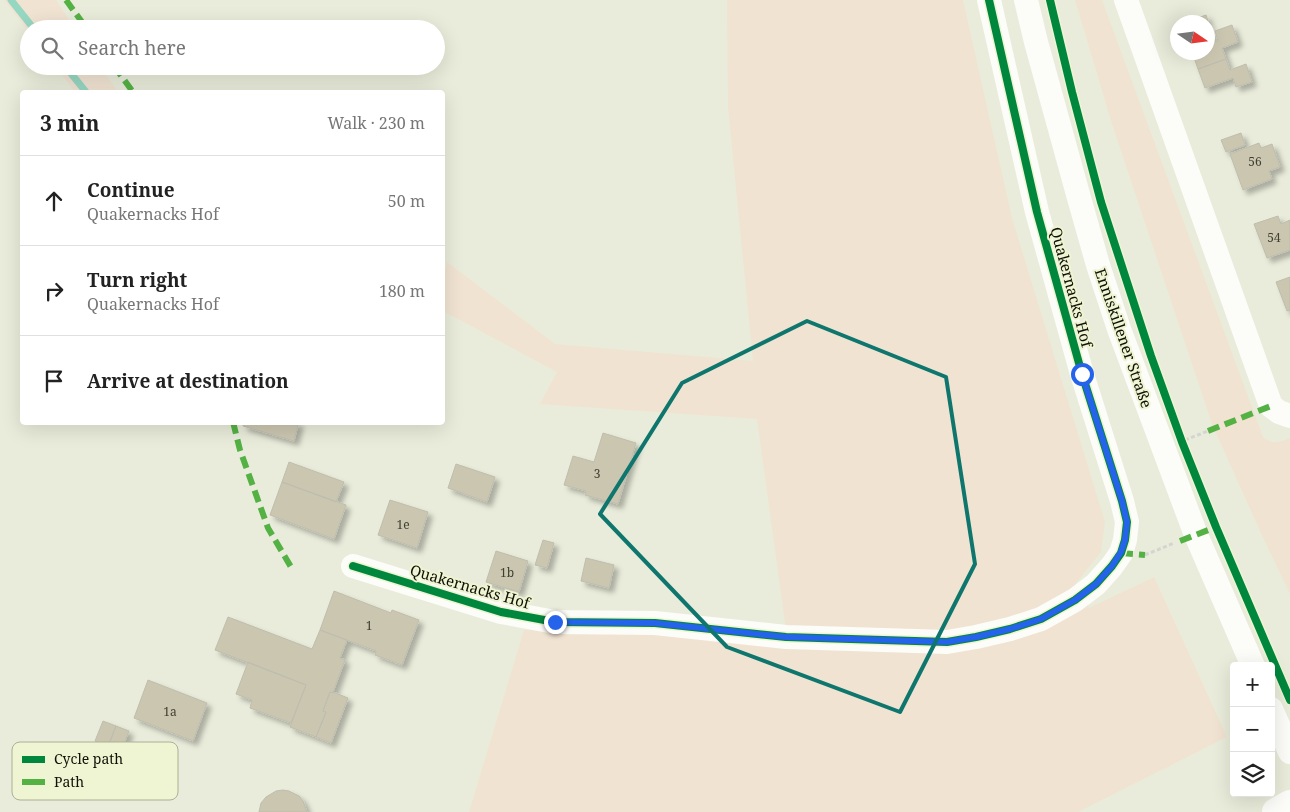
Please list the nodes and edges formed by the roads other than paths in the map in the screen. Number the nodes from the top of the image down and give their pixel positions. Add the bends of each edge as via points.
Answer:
1 (988, 0) edge
2 (1026, 0) edge
3 (1126, 0) edge
4 (1280, 411) edge
5 (353, 566) dead end
6 (1250, 662) edge
7 (1275, 718) edge
8 (1285, 742) edge
9 (1290, 804) edge
10 (1276, 812) edge

1 - 5 street, Quakernacks Hof via 1037,212 1127,522 1121,552 1096,584 1041,619 947,642 786,637 654,623 555,622 501,612
2 - 6 street, Enniskillener Straße via 1076,189 1119,329 1196,535
3 - 4 street
7 - 8 street
9 - 10 highway

